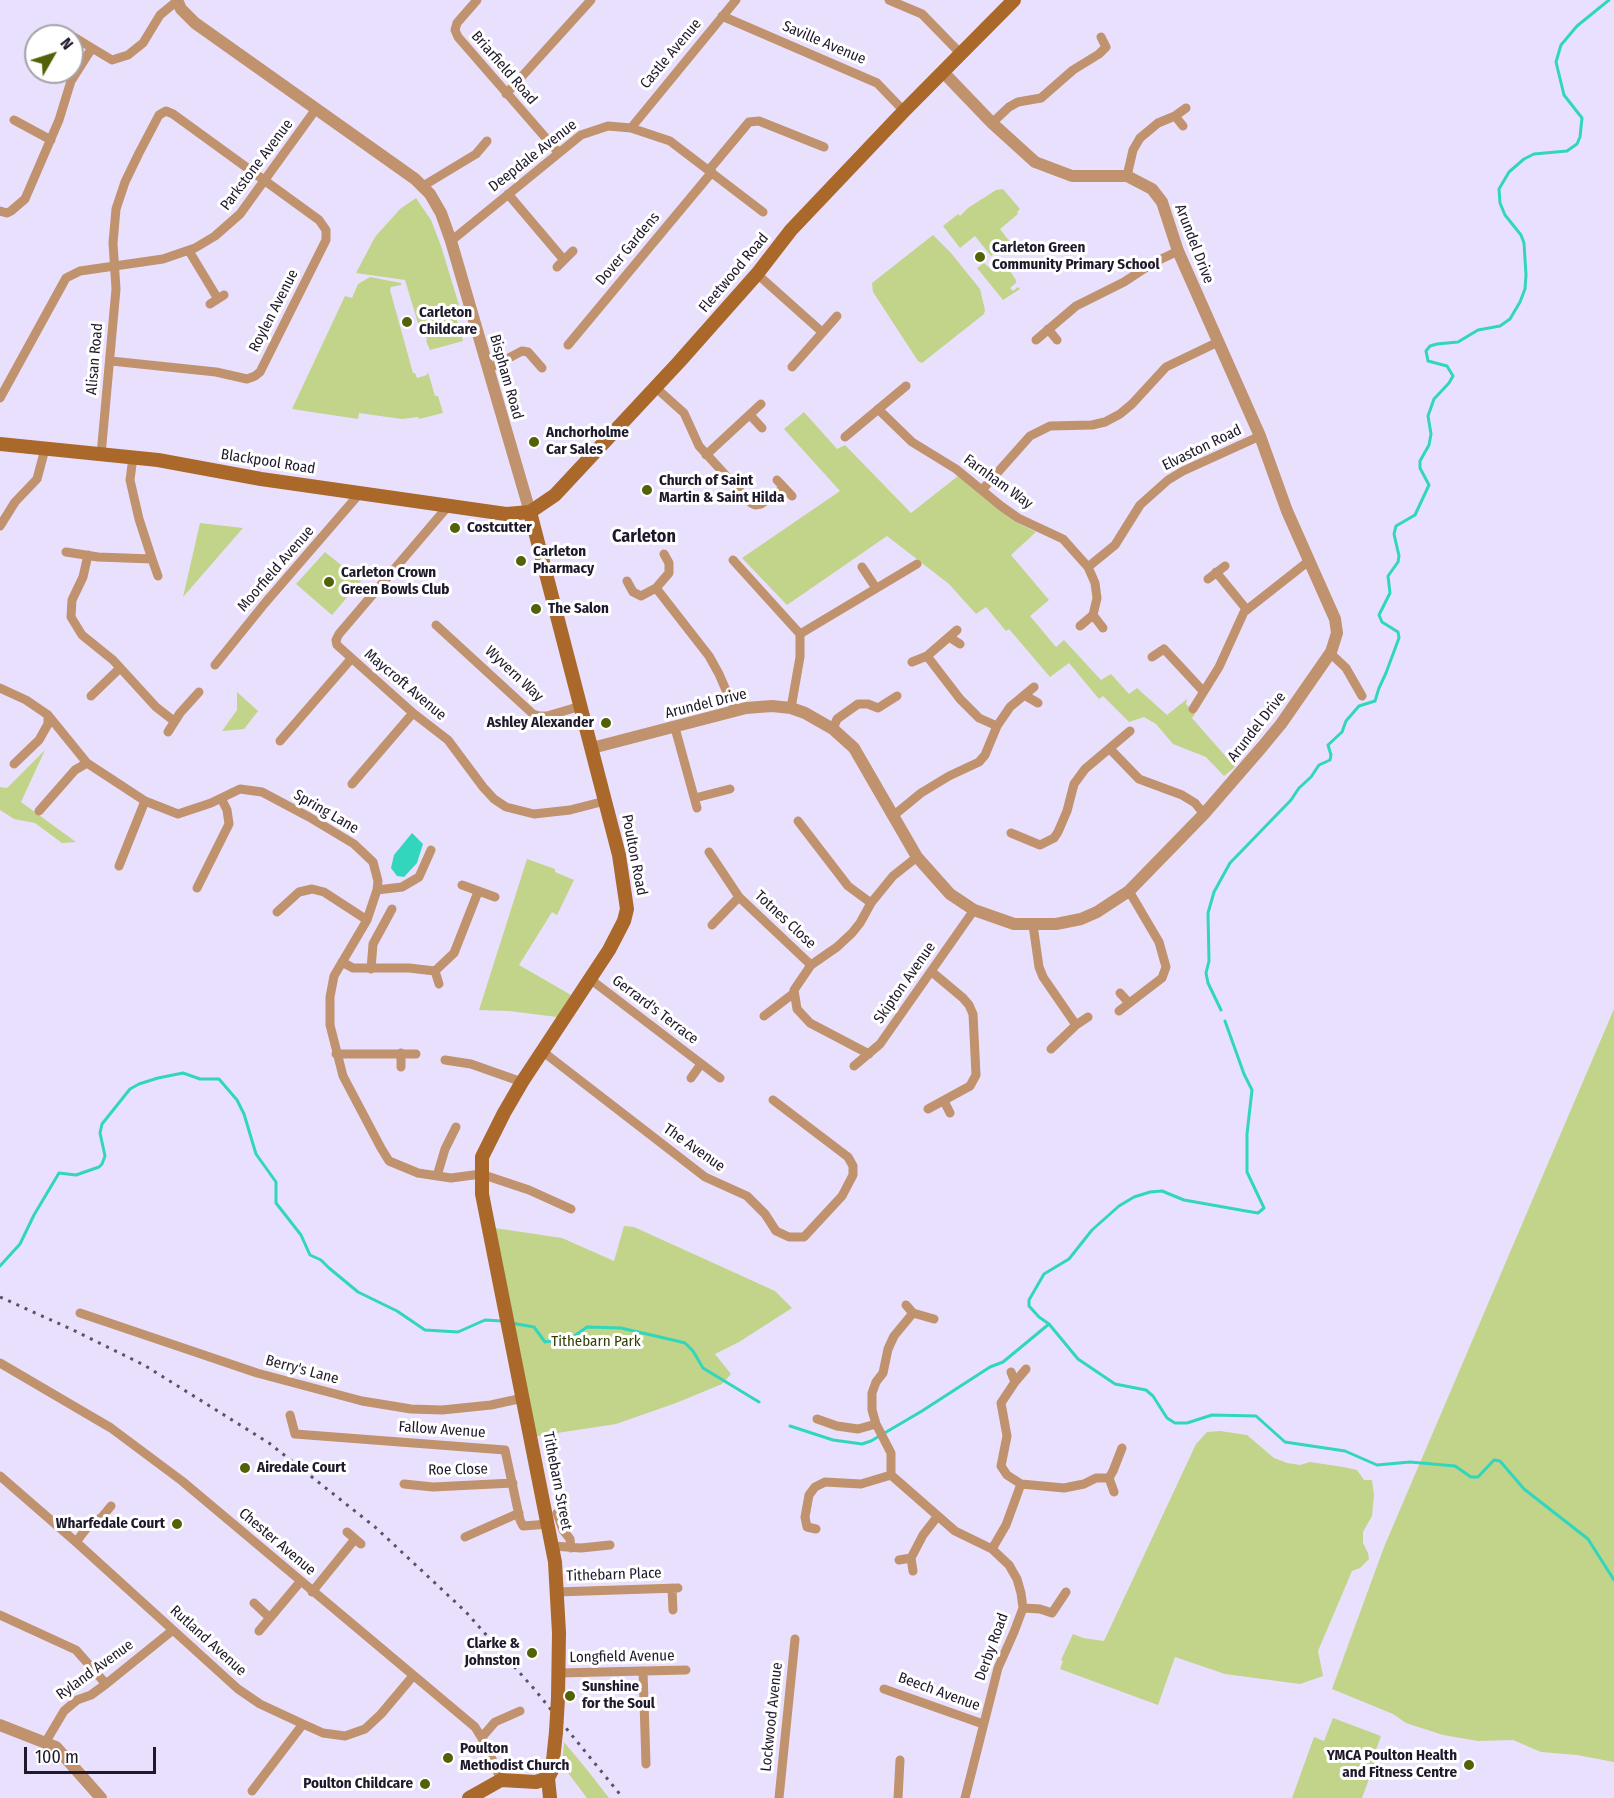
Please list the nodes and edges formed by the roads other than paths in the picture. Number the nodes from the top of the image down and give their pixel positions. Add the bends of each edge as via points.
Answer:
1 (477, 0) edge
2 (591, 0) edge
3 (736, 0) edge
4 (889, 0) edge
5 (1014, 0) edge
6 (177, 1) edge
7 (722, 16) junction
8 (1101, 37) dead end
9 (84, 43) edge
10 (1116, 43) dead end
11 (1106, 47) junction
12 (92, 48) junction
13 (961, 54) junction
14 (942, 72) junction
15 (506, 94) junction
16 (1186, 108) dead end
17 (316, 109) junction
18 (904, 111) junction
19 (1176, 116) junction
20 (14, 120) dead end
21 (992, 123) junction
22 (1183, 126) dead end
23 (631, 128) junction
24 (51, 140) junction
25 (487, 141) dead end
26 (824, 147) dead end
27 (558, 152) junction
28 (711, 171) junction
29 (1127, 176) junction
30 (265, 181) junction
31 (423, 186) junction
32 (508, 194) junction
33 (0, 211) edge
34 (763, 212) dead end
35 (451, 241) junction
36 (189, 251) junction
37 (573, 251) dead end
38 (1178, 251) junction
39 (116, 266) junction
40 (756, 274) junction
41 (218, 299) dead end
42 (837, 316) dead end
43 (1048, 329) junction
44 (822, 333) junction
45 (1036, 340) dead end
46 (1057, 340) dead end
47 (1218, 342) junction
48 (568, 345) dead end
49 (111, 361) junction
50 (792, 367) dead end
51 (542, 368) dead end
52 (488, 369) junction
53 (906, 386) dead end
54 (655, 387) junction
55 (0, 398) edge
56 (761, 404) dead end
57 (878, 410) junction
58 (750, 415) junction
59 (762, 428) dead end
60 (1260, 436) junction
61 (845, 437) dead end
62 (0, 444) edge
63 (45, 449) junction
64 (101, 455) junction
65 (706, 455) junction
66 (133, 457) junction
67 (777, 480) dead end
68 (784, 488) junction
69 (982, 490) junction
70 (360, 494) junction
71 (792, 496) dead end
72 (449, 505) junction
73 (530, 512) junction
74 (0, 526) edge
75 (66, 552) dead end
76 (664, 554) dead end
77 (87, 555) junction
78 (152, 559) junction
79 (733, 560) dead end
80 (1310, 560) junction
81 (917, 564) dead end
82 (1225, 566) dead end
83 (862, 567) dead end
84 (1088, 567) junction
85 (1216, 572) junction
86 (158, 576) dead end
87 (1208, 579) dead end
88 (627, 581) dead end
89 (656, 588) junction
90 (876, 588) junction
91 (1247, 610) junction
92 (1093, 615) junction
93 (436, 625) dead end
94 (1080, 626) dead end
95 (1103, 628) dead end
96 (800, 634) junction
97 (960, 644) dead end
98 (1330, 653) junction
99 (927, 656) junction
100 (1152, 657) dead end
101 (351, 658) junction
102 (912, 662) dead end
103 (215, 665) dead end
104 (120, 668) junction
105 (1034, 687) dead end
106 (0, 688) edge
107 (1203, 691) junction
108 (199, 692) dead end
109 (1024, 695) junction
110 (91, 696) dead end
111 (897, 696) dead end
112 (1362, 696) dead end
113 (1038, 703) dead end
114 (581, 706) junction
115 (790, 708) junction
116 (1192, 709) dead end
117 (735, 711) junction
118 (413, 713) junction
119 (48, 715) junction
120 (174, 721) junction
121 (997, 726) junction
122 (675, 728) junction
123 (833, 729) junction
124 (1130, 731) dead end
125 (168, 732) dead end
126 (280, 741) dead end
127 (592, 748) junction
128 (1110, 749) junction
129 (87, 763) junction
130 (14, 764) dead end
131 (352, 784) dead end
132 (730, 789) dead end
133 (221, 798) junction
134 (145, 801) junction
135 (605, 801) junction
136 (39, 811) dead end
137 (1204, 814) junction
138 (893, 816) junction
139 (798, 821) dead end
140 (1011, 833) dead end
141 (431, 850) dead end
142 (709, 852) dead end
143 (917, 857) junction
144 (119, 866) dead end
145 (721, 871) junction
146 (711, 873) dead end
147 (462, 885) dead end
148 (197, 888) dead end
149 (377, 890) junction
150 (1129, 891) junction
151 (478, 892) junction
152 (495, 897) dead end
153 (739, 897) junction
154 (871, 903) junction
155 (392, 909) dead end
156 (974, 910) junction
157 (277, 912) dead end
158 (367, 920) junction
159 (712, 925) dead end
160 (1033, 925) junction
161 (342, 962) junction
162 (811, 965) junction
163 (371, 969) junction
164 (435, 971) junction
165 (932, 972) junction
166 (590, 979) junction
167 (439, 984) dead end
168 (794, 993) junction
169 (1119, 993) dead end
170 (1129, 1004) junction
171 (1119, 1011) dead end
172 (764, 1016) dead end
173 (1088, 1017) dead end
174 (1076, 1025) junction
175 (1051, 1049) dead end
176 (542, 1051) junction
177 (401, 1053) junction
178 (336, 1054) junction
179 (416, 1054) dead end
180 (869, 1054) junction
181 (446, 1060) dead end
182 (701, 1064) junction
183 (854, 1066) dead end
184 (401, 1067) dead end
185 (692, 1078) dead end
186 (720, 1078) dead end
187 (974, 1079) junction
188 (522, 1082) junction
189 (984, 1084) dead end
190 (773, 1100) dead end
191 (944, 1101) junction
192 (928, 1108) dead end
193 (786, 1109) junction
194 (950, 1113) dead end
195 (779, 1118) dead end
196 (456, 1127) dead end
197 (481, 1174) junction
198 (437, 1176) junction
199 (571, 1209) dead end
200 (906, 1305) dead end
201 (80, 1313) dead end
202 (913, 1313) junction
203 (934, 1319) dead end
204 (0, 1363) edge
205 (1026, 1369) dead end
206 (1011, 1372) dead end
207 (1015, 1382) junction
208 (523, 1398) junction
209 (290, 1414) dead end
210 (817, 1419) dead end
211 (877, 1426) junction
212 (1122, 1448) dead end
213 (891, 1475) junction
214 (0, 1476) edge
215 (1109, 1478) junction
216 (513, 1483) junction
217 (404, 1484) dead end
218 (1021, 1484) junction
219 (1114, 1492) dead end
220 (111, 1506) dead end
221 (519, 1513) junction
222 (557, 1513) dead end
223 (937, 1517) junction
224 (549, 1524) junction
225 (465, 1536) dead end
226 (799, 1536) dead end
227 (355, 1538) dead end
228 (76, 1542) junction
229 (610, 1545) dead end
230 (553, 1546) junction
231 (571, 1548) junction
232 (992, 1549) junction
233 (911, 1558) junction
234 (899, 1560) dead end
235 (913, 1571) dead end
236 (300, 1582) junction
237 (312, 1592) junction
238 (556, 1592) junction
239 (1066, 1592) dead end
240 (254, 1603) dead end
241 (1023, 1608) junction
242 (672, 1610) dead end
243 (0, 1615) edge
244 (270, 1618) junction
245 (173, 1630) junction
246 (259, 1631) dead end
247 (795, 1639) dead end
248 (686, 1670) dead end
249 (644, 1671) junction
250 (559, 1673) junction
251 (413, 1676) junction
252 (106, 1684) junction
253 (884, 1689) dead end
254 (520, 1711) dead end
255 (303, 1724) junction
256 (0, 1725) edge
257 (983, 1725) junction
258 (482, 1737) junction
259 (45, 1743) junction
260 (900, 1760) dead end
261 (645, 1764) dead end
262 (501, 1780) junction
263 (542, 1780) junction
264 (252, 1791) dead end
265 (101, 1798) edge
266 (469, 1798) edge
267 (549, 1798) edge
268 (779, 1798) edge
269 (898, 1798) edge
270 (964, 1798) edge

1 - 15 street, Briarfield Road via 455,30
2 - 15 street
3 - 7 street, Castle Avenue
4 - 13 street via 922,14
5 - 13 main road, Fleetwood Road
6 - 12 street via 160,15 143,43 128,55 112,60
6 - 17 street, Bispham Road via 195,23
7 - 18 street, Saville Avenue via 877,83
7 - 23 street, Castle Avenue
8 - 11 street
9 - 12 street
10 - 11 street
11 - 21 street via 1041,98 1018,102
12 - 24 street via 71,81
13 - 14 main road, Fleetwood Road
14 - 18 main road, Fleetwood Road
14 - 21 street, Arundel Drive
15 - 27 street, Briarfield Road
16 - 19 street
17 - 30 street, Parkstone Avenue
17 - 31 street, Bispham Road
18 - 40 main road, Fleetwood Road via 791,230
19 - 22 street
19 - 29 street via 1158,123 1140,138
20 - 24 street
21 - 29 street, Arundel Drive via 1026,155 1051,170 1072,176
23 - 27 street, Deepdale Avenue via 596,129
23 - 28 street, Deepdale Avenue via 670,141
24 - 33 street via 25,199 7,213
25 - 31 street via 476,154
26 - 28 street, Dover Gardens via 759,121 749,122
27 - 32 street, Deepdale Avenue
28 - 34 street, Deepdale Avenue
28 - 48 street, Dover Gardens
29 - 38 street, Arundel Drive via 1152,189 1162,202
30 - 36 street, Parkstone Avenue via 226,228
30 - 39 street, Alisan Road via 173,114 162,111 116,208
30 - 49 street, Roylen Avenue via 319,220 327,235 260,372 247,379
31 - 35 street, Bispham Road via 441,213
32 - 35 street, Deepdale Avenue
32 - 37 street via 561,264
35 - 52 street, Bispham Road
36 - 39 street, Parkstone Avenue via 164,260
36 - 41 street
38 - 43 street via 1076,306
38 - 47 street, Arundel Drive
39 - 49 street, Alisan Road
39 - 55 street, Parkstone Avenue via 80,271 66,278
40 - 44 street
40 - 54 main road, Fleetwood Road
42 - 44 street
43 - 45 street
43 - 46 street
44 - 50 street
47 - 60 street, Arundel Drive
47 - 69 street via 1166,367 1132,404 1105,422 1050,426 1029,436
49 - 64 street, Alisan Road
51 - 52 street via 528,352 522,351
52 - 73 street, Bispham Road
53 - 57 street
54 - 65 street via 684,413
54 - 73 main road, Fleetwood Road via 555,495
56 - 58 street
57 - 61 street
57 - 69 street, Farnham Way via 912,442
58 - 59 street
58 - 65 street
60 - 80 street, Arundel Drive via 1287,511
60 - 84 street, Elvaston Road via 1168,480 1140,505 1115,545
62 - 63 main road, Blackpool Road
63 - 64 main road, Blackpool Road
63 - 74 street via 37,479 15,502
64 - 66 main road, Blackpool Road
65 - 68 street via 755,505
66 - 70 main road, Blackpool Road
66 - 78 street via 129,480
67 - 68 street
68 - 71 street
69 - 84 street, Farnham Way via 1018,518 1063,538
70 - 72 main road, Blackpool Road
70 - 103 street, Moorfield Avenue
72 - 73 main road, Blackpool Road via 506,514
72 - 101 street, Maycroft Avenue via 339,634 337,645
73 - 114 main road, Poulton Road
75 - 77 street
76 - 89 street via 669,573
77 - 78 street
77 - 104 street via 83,577 72,600 71,617 82,635
78 - 86 street
79 - 96 street
80 - 91 street
80 - 98 street, Arundel Drive via 1336,623
81 - 90 street
82 - 85 street
83 - 90 street
84 - 92 street, Farnham Way via 1097,598
85 - 87 street
85 - 91 street
88 - 89 street via 633,592 641,596
89 - 117 street via 709,656
90 - 96 street
91 - 107 street
92 - 94 street
92 - 95 street
93 - 114 street, Wyvern Way via 533,714 548,716
96 - 115 street via 800,657
97 - 99 street via 953,633
98 - 112 street via 1346,668
98 - 137 street, Arundel Drive via 1281,724
99 - 102 street
99 - 121 street via 960,699 979,718
100 - 107 street via 1164,649
101 - 118 street, Maycroft Avenue
101 - 126 street
104 - 110 street
104 - 120 street
105 - 109 street
106 - 119 street, Spring Lane
107 - 116 street
108 - 120 street
109 - 113 street
109 - 121 street
111 - 123 street via 878,708 858,704 837,719
114 - 127 main road, Poulton Road
115 - 117 street, Arundel Drive via 760,706
115 - 123 street, Arundel Drive
117 - 122 street, Arundel Drive
118 - 131 street
118 - 135 street, Maycroft Avenue via 448,740 483,787 506,807 534,814
119 - 129 street, Spring Lane
119 - 130 street via 48,724 39,740
120 - 125 street
121 - 138 street via 979,762 921,793
122 - 127 street, Arundel Drive
122 - 132 street via 696,802
123 - 138 street, Arundel Drive via 854,748
124 - 128 street
127 - 135 main road, Poulton Road
128 - 137 street via 1138,779 1182,795
128 - 140 street via 1074,784 1058,832 1040,850
129 - 134 street, Spring Lane
129 - 136 street
133 - 134 street, Spring Lane via 178,814
133 - 148 street via 229,824
133 - 149 street, Spring Lane via 240,789 262,792 309,817 354,844 373,862
134 - 144 street
135 - 166 main road, Poulton Road via 620,855 627,909 609,950
137 - 150 street, Arundel Drive
138 - 143 street, Arundel Drive
139 - 154 street via 805,840 848,886
141 - 149 street via 419,877 402,887
142 - 145 street, Totnes Close
143 - 154 street via 893,876
143 - 156 street, Arundel Drive via 950,894
145 - 146 street
145 - 153 street, Totnes Close
147 - 151 street
149 - 158 street, Spring Lane
150 - 160 street, Arundel Drive via 1081,919
150 - 170 street via 1159,942 1166,967 1162,978
151 - 152 street
151 - 164 street via 454,953
153 - 159 street, Totnes Close
153 - 162 street, Totnes Close
154 - 162 street via 852,933
155 - 163 street via 373,944
156 - 160 street, Arundel Drive via 1014,924
156 - 165 street, Skipton Avenue
157 - 158 street via 298,892 312,889 324,892
158 - 161 street, Spring Lane
160 - 174 street via 1043,977
161 - 163 street via 353,968
161 - 178 street, Spring Lane via 334,976 330,997
162 - 168 street
163 - 164 street
164 - 167 street
165 - 180 street, Skipton Avenue
165 - 187 street via 963,998 973,1014
166 - 176 main road, Poulton Road
166 - 182 street, Gerrard's Terrace
168 - 172 street
168 - 180 street via 797,1009 810,1023
169 - 170 street
170 - 171 street
173 - 174 street
174 - 175 street
176 - 188 main road, Poulton Road
176 - 193 street, The Avenue via 705,1177 747,1196 776,1231 789,1237 804,1237 842,1197 853,1175 853,1166 848,1157
177 - 178 street
177 - 179 street
177 - 184 street
178 - 198 street, Spring Lane via 343,1076 390,1161
180 - 183 street, Skipton Avenue
181 - 188 street via 471,1064
182 - 185 street, Gerrard's Terrace
182 - 186 street, Gerrard's Terrace
187 - 189 street
187 - 191 street via 970,1086
188 - 197 main road, Poulton Road via 483,1152
190 - 193 street, The Avenue
191 - 192 street
191 - 194 street
193 - 195 street
196 - 198 street
197 - 198 street, Spring Lane
197 - 199 street
197 - 208 main road, Tithebarn Street
200 - 202 street
201 - 208 street, Berry's Lane via 265,1376 362,1401 442,1410
202 - 203 street
202 - 211 street via 894,1336 883,1373 872,1393
204 - 236 street, Chester Avenue via 120,1434 182,1480
205 - 207 street
206 - 207 street
207 - 218 street via 1001,1403 1007,1436 1001,1466
208 - 224 main road, Tithebarn Street
209 - 216 street, Fallow Avenue via 295,1434 505,1450
210 - 211 street via 858,1429
211 - 213 street via 891,1453
212 - 215 street
213 - 223 street
213 - 226 street via 861,1484 825,1482 815,1487 806,1507 811,1528
214 - 228 street, Rutland Avenue
215 - 218 street via 1064,1488
215 - 219 street
216 - 217 street, Roe Close via 433,1487
216 - 221 street, Fallow Avenue
218 - 232 street via 1006,1525
220 - 228 street
221 - 224 street via 524,1526
221 - 225 street
222 - 231 street
223 - 232 street via 955,1531
223 - 233 street
224 - 230 main road, Tithebarn Street
227 - 237 street
228 - 245 street, Rutland Avenue
229 - 231 street
230 - 231 street
230 - 238 main road, Tithebarn Street
232 - 241 street, Derby Road via 1017,1579
233 - 234 street
233 - 235 street
236 - 237 street, Chester Avenue
236 - 244 street
237 - 251 street, Chester Avenue
238 - 242 street, Tithebarn Place via 675,1588
238 - 250 main road, Tithebarn Street
239 - 241 street via 1052,1613
240 - 244 street
241 - 257 street, Derby Road via 998,1668
243 - 252 street via 76,1650
244 - 246 street
245 - 252 street, Ryland Avenue
245 - 255 street, Rutland Avenue via 238,1689
247 - 268 street, Lockwood Avenue
248 - 249 street, Longfield Avenue
249 - 250 street, Longfield Avenue
249 - 261 street
250 - 263 main road, Tithebarn Street, bridge via 552,1770
251 - 255 street, Rutland Avenue via 365,1729 345,1736 323,1733
251 - 258 street, Chester Avenue
252 - 259 street, Ryland Avenue via 64,1711
253 - 257 street, Beech Avenue
254 - 258 street via 495,1722
255 - 264 street
256 - 259 street
257 - 270 street, Derby Road
258 - 262 street, Chester Avenue
259 - 265 street via 63,1753
260 - 269 street
262 - 263 main road
262 - 266 main road
263 - 267 main road, Tithebarn Street

